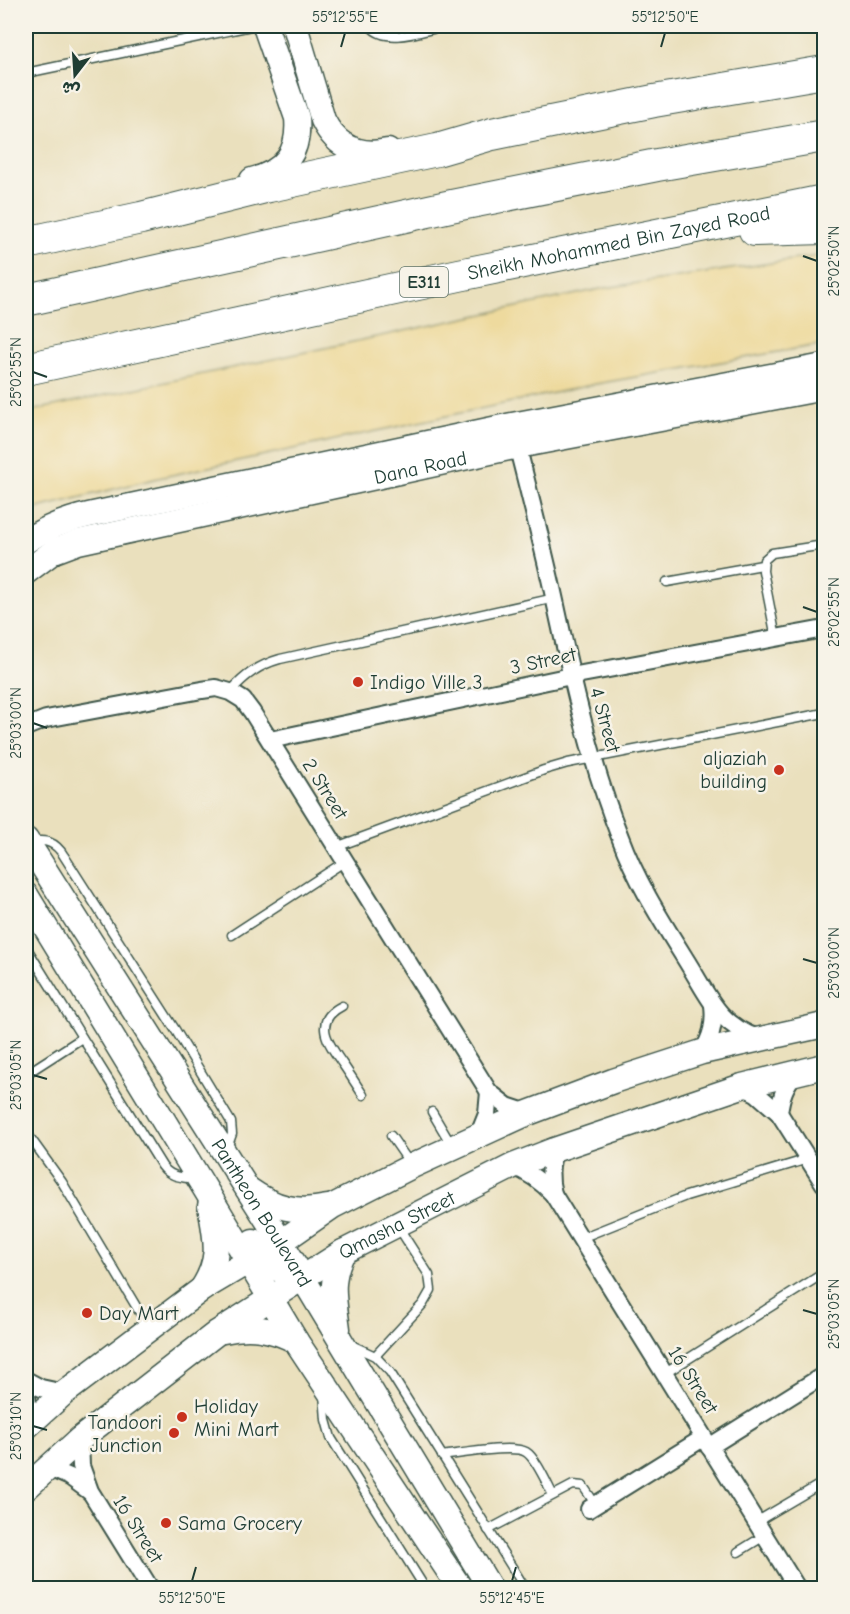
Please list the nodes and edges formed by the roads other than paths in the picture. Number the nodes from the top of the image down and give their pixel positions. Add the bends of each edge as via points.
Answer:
1 (370, 26) edge
2 (445, 26) edge
3 (296, 27) edge
4 (262, 29) edge
5 (825, 72) edge
6 (26, 73) edge
7 (825, 89) edge
8 (492, 134) junction
9 (825, 136) edge
10 (825, 201) edge
11 (192, 206) junction
12 (141, 218) junction
13 (825, 228) edge
14 (665, 234) junction
15 (26, 243) edge
16 (26, 300) edge
17 (825, 366) edge
18 (26, 369) edge
19 (825, 388) edge
20 (515, 435) junction
21 (26, 541) edge
22 (825, 545) edge
23 (762, 565) junction
24 (26, 572) edge
25 (667, 582) dead end
26 (555, 598) junction
27 (825, 629) edge
28 (776, 638) junction
29 (571, 676) junction
30 (230, 692) junction
31 (825, 713) edge
32 (26, 727) edge
33 (270, 740) junction
34 (594, 758) junction
35 (26, 840) edge
36 (340, 855) junction
37 (26, 895) edge
38 (232, 935) dead end
39 (26, 948) edge
40 (713, 1005) junction
41 (342, 1006) dead end
42 (825, 1025) edge
43 (82, 1038) junction
44 (758, 1038) junction
45 (702, 1052) junction
46 (825, 1066) edge
47 (796, 1072) junction
48 (26, 1074) edge
49 (742, 1086) junction
50 (489, 1092) junction
51 (363, 1095) dead end
52 (432, 1112) dead end
53 (528, 1113) junction
54 (779, 1113) junction
55 (26, 1132) edge
56 (479, 1134) junction
57 (392, 1136) dead end
58 (179, 1146) junction
59 (452, 1147) junction
60 (554, 1150) junction
61 (809, 1159) junction
62 (412, 1166) junction
63 (513, 1167) junction
64 (825, 1184) edge
65 (204, 1186) junction
66 (246, 1188) junction
67 (553, 1194) junction
68 (333, 1206) junction
69 (397, 1225) junction
70 (581, 1238) junction
71 (263, 1252) junction
72 (343, 1252) junction
73 (825, 1273) edge
74 (287, 1287) junction
75 (202, 1289) junction
76 (149, 1328) junction
77 (218, 1332) junction
78 (296, 1341) junction
79 (340, 1341) junction
80 (375, 1356) junction
81 (664, 1374) junction
82 (825, 1375) edge
83 (26, 1380) edge
84 (323, 1382) junction
85 (26, 1389) edge
86 (64, 1393) junction
87 (375, 1400) junction
88 (26, 1427) edge
89 (80, 1439) junction
90 (706, 1443) junction
91 (442, 1456) junction
92 (47, 1467) junction
93 (821, 1484) edge
94 (26, 1488) edge
95 (90, 1491) junction
96 (553, 1495) junction
97 (825, 1496) edge
98 (592, 1507) joint
99 (760, 1529) junction
100 (488, 1530) junction
101 (738, 1552) dead end
102 (150, 1588) edge
103 (425, 1588) edge
104 (460, 1588) edge
105 (490, 1588) edge
106 (525, 1588) edge
107 (797, 1588) edge

1 - 2 lane via 396,36
3 - 4 street
3 - 8 street via 323,120 344,146 378,153
4 - 6 lane
4 - 12 street via 297,118 296,142 285,163 267,176 192,195
5 - 8 highway
7 - 11 highway via 656,116 278,196
8 - 11 highway
9 - 16 highway via 451,206
10 - 14 highway, Sheikh Mohammed Bin Zayed Road / E311
11 - 12 highway
12 - 15 highway
13 - 14 highway
14 - 18 highway, Sheikh Mohammed Bin Zayed Road / E311
17 - 20 street, Dana Road
19 - 20 street, Dana Road
20 - 21 street, Dana Road via 65,520
20 - 24 street, Dana Road via 78,542 54,551
20 - 26 street, 4 Street
22 - 23 lane via 772,553
23 - 25 lane
23 - 28 lane
26 - 29 street, 4 Street
26 - 30 lane via 273,661 252,671
27 - 28 street, 3 Street
28 - 29 street, 3 Street
29 - 33 street, 3 Street
29 - 34 street, 4 Street
30 - 32 street via 202,690 46,719
30 - 33 street, 2 Street via 243,700
31 - 34 lane
33 - 36 street, 2 Street
34 - 36 lane via 544,770
34 - 40 street, 4 Street via 637,877
35 - 66 street, Pantheon Boulevard
36 - 38 lane
36 - 50 street, 2 Street
37 - 58 street, Pantheon Boulevard
39 - 43 lane
40 - 44 street, 4 Street via 732,1026
40 - 45 street via 713,1030
41 - 51 lane via 326,1022 327,1039
42 - 44 street
43 - 48 lane
43 - 65 lane via 165,1171
44 - 45 street
45 - 53 street
46 - 47 street, Qmasha Street
47 - 49 street, Qmasha Street
47 - 54 street via 786,1084
49 - 54 street
49 - 60 street, Qmasha Street
50 - 53 street, 2 Street via 507,1106
50 - 56 street via 488,1114
52 - 59 lane
53 - 56 street
54 - 61 street
55 - 76 lane via 62,1182
56 - 59 street
57 - 62 lane
58 - 65 street, Pantheon Boulevard
58 - 71 street via 206,1167
59 - 62 street
60 - 63 street, Qmasha Street
60 - 67 street, 16 Street via 550,1164
61 - 64 street
61 - 70 lane via 686,1196
62 - 68 street
63 - 67 street, 16 Street via 535,1177
63 - 69 street, Qmasha Street
65 - 71 street, Pantheon Boulevard
65 - 75 street via 216,1238 216,1256 212,1274
66 - 68 street via 287,1209 311,1211
66 - 71 street, Pantheon Boulevard
67 - 70 street, 16 Street
68 - 71 street
69 - 72 street, Qmasha Street
69 - 80 lane via 429,1275 431,1290
70 - 81 street, 16 Street
71 - 74 street, Pantheon Boulevard
71 - 74 street, Pantheon Boulevard
71 - 75 street
72 - 74 street, Qmasha Street
72 - 79 street via 333,1281
73 - 81 lane
74 - 77 street, Qmasha Street
74 - 78 street, Pantheon Boulevard
74 - 79 street, Pantheon Boulevard
74 - 87 street via 354,1387
75 - 76 street
76 - 86 street
77 - 78 street via 240,1327 263,1328
77 - 89 street, Qmasha Street
78 - 84 street, Pantheon Boulevard
79 - 80 lane
79 - 87 street, Pantheon Boulevard
80 - 91 lane via 390,1372
81 - 90 street, 16 Street
82 - 90 street
83 - 86 street via 40,1389
84 - 103 lane via 331,1438
84 - 104 street, Pantheon Boulevard
85 - 88 street
86 - 88 street
87 - 105 street, Pantheon Boulevard
89 - 92 street, Qmasha Street
89 - 95 street, 16 Street via 81,1466
90 - 98 street
90 - 99 street, 16 Street
91 - 96 lane via 511,1448 526,1452
91 - 100 lane
92 - 94 street, Qmasha Street
92 - 95 street, 16 Street
93 - 97 lane
93 - 99 lane
95 - 102 street, 16 Street
96 - 98 lane via 573,1485 583,1486
96 - 100 lane
99 - 101 lane
99 - 107 street, 16 Street
100 - 106 lane

